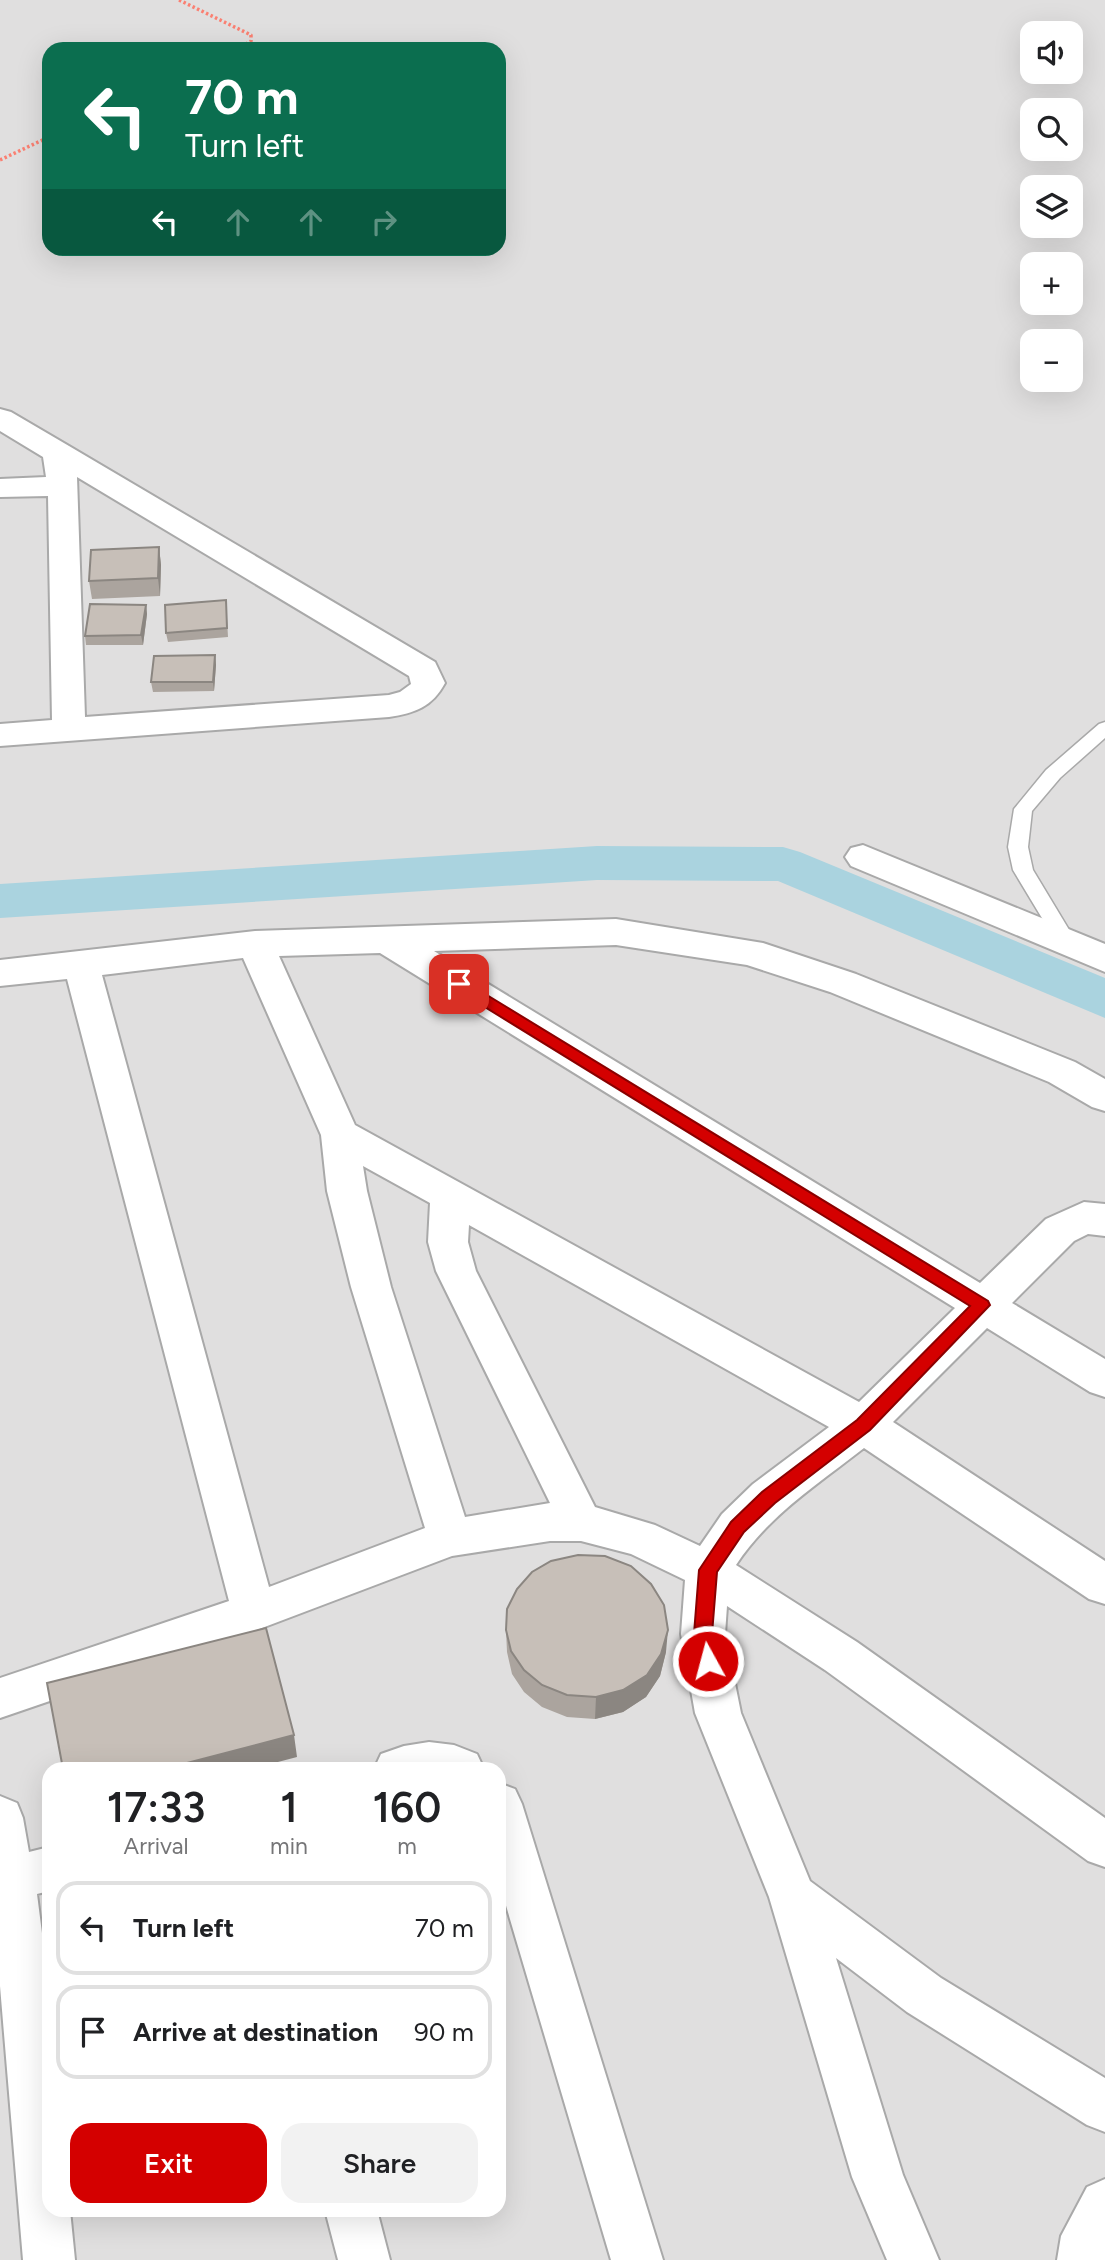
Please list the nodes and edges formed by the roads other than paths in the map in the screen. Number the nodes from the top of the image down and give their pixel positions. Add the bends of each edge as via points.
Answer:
1 (0, 418) edge
2 (58, 452) junction
3 (62, 486) junction
4 (0, 488) edge
5 (1105, 728) edge
6 (69, 729) junction
7 (0, 735) edge
8 (863, 857) dead end
9 (389, 941) junction
10 (1067, 943) junction
11 (255, 944) junction
12 (1105, 959) edge
13 (81, 963) junction
14 (0, 973) edge
15 (1105, 1097) edge
16 (340, 1135) junction
17 (450, 1196) junction
18 (1105, 1220) edge
19 (982, 1305) junction
20 (1105, 1380) edge
21 (863, 1425) junction
22 (581, 1522) junction
23 (450, 1538) junction
24 (708, 1570) junction
25 (1105, 1585) edge
26 (254, 1612) junction
27 (0, 1698) edge
28 (0, 1818) edge
29 (506, 1827) edge
30 (1105, 1844) edge
31 (30, 1874) edge
32 (793, 1898) junction
33 (1105, 2107) edge
34 (42, 2182) edge
35 (1105, 2205) edge
36 (45, 2217) edge
37 (353, 2217) edge
38 (49, 2260) edge
39 (364, 2260) edge
40 (636, 2260) edge
41 (913, 2260) edge
42 (1083, 2260) edge

1 - 2 street
2 - 3 street
2 - 6 street via 423,670 428,683 423,694 410,702 390,706
3 - 4 street
3 - 6 street
5 - 10 lane via 1053,774 1023,809 1018,847 1023,870
6 - 7 street
8 - 10 street
9 - 11 street
9 - 15 street via 616,932 750,952 856,988 1062,1072
9 - 19 street
10 - 12 street
11 - 13 street
11 - 16 street
13 - 14 street
13 - 26 street
16 - 17 street
16 - 23 street via 347,1191 371,1287
17 - 21 street
17 - 22 street via 448,1242 456,1271
18 - 19 street via 1084,1218 1060,1230
19 - 20 street
19 - 21 street
21 - 24 street via 760,1505 737,1527
21 - 25 street
22 - 23 street via 550,1522
22 - 24 street via 640,1538
23 - 26 street
24 - 30 street via 841,1656
24 - 32 street via 703,1634 718,1713
26 - 27 street
28 - 31 street
29 - 40 street
31 - 34 street via 20,1937
32 - 33 street via 924,1995
32 - 41 street via 878,2177
35 - 42 street via 1087,2236
36 - 38 street
37 - 39 street

